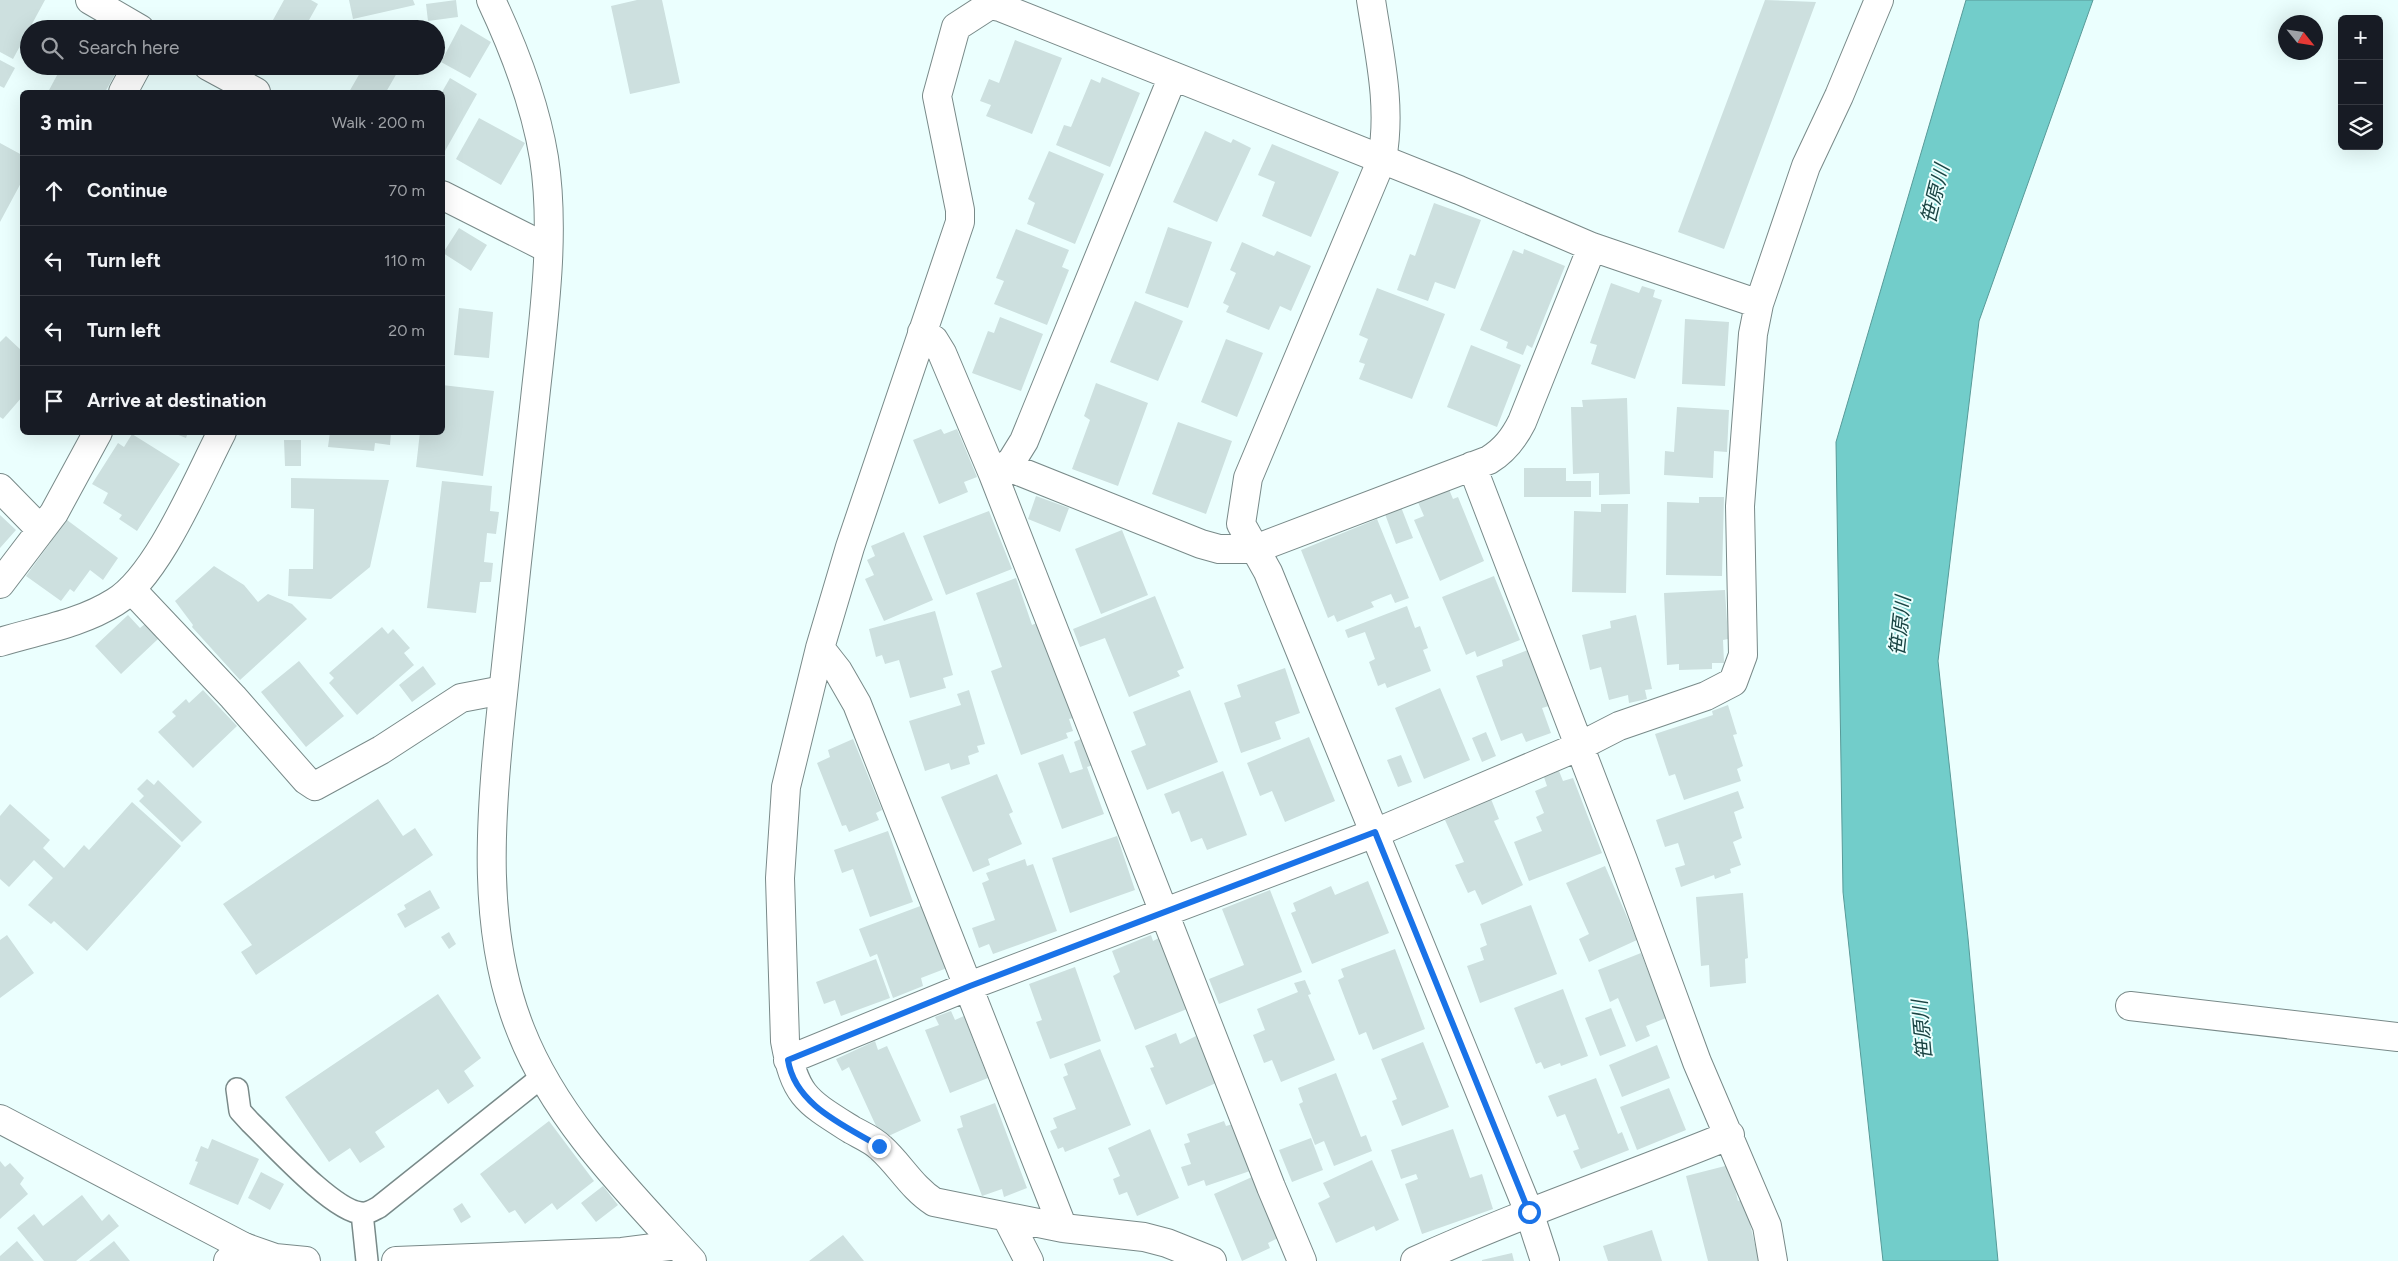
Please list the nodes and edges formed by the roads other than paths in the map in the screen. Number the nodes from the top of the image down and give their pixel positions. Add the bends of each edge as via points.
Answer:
1 (90, 0) edge
2 (491, 0) edge
3 (1371, 0) edge
4 (1879, 0) edge
5 (124, 20) edge
6 (132, 75) edge
7 (225, 75) edge
8 (1173, 76) junction
9 (124, 90) edge
10 (252, 90) edge
11 (1382, 159) junction
12 (445, 196) edge
13 (1592, 247) junction
14 (548, 248) junction
15 (1759, 304) junction
16 (922, 332) junction
17 (96, 435) edge
18 (220, 435) edge
19 (1472, 466) junction
20 (999, 470) junction
21 (0, 488) edge
22 (40, 530) junction
23 (1256, 549) junction
24 (0, 584) edge
25 (131, 589) junction
26 (0, 642) edge
27 (820, 648) junction
28 (503, 690) junction
29 (1580, 746) junction
30 (1375, 832) junction
31 (1163, 912) junction
32 (970, 986) junction
33 (2130, 1006) dead end
34 (2398, 1037) edge
35 (788, 1060) junction
36 (544, 1076) junction
37 (237, 1089) dead end
38 (0, 1119) edge
39 (1730, 1135) junction
40 (1529, 1212) junction
41 (362, 1214) junction
42 (1007, 1218) junction
43 (1063, 1228) junction
44 (685, 1253) edge
45 (236, 1254) edge
46 (306, 1261) edge
47 (367, 1261) edge
48 (396, 1261) edge
49 (1029, 1261) edge
50 (1212, 1261) edge
51 (1302, 1261) edge
52 (1415, 1261) edge
53 (1545, 1261) edge
54 (1773, 1261) edge

1 - 5 street
2 - 14 street via 515,52 537,121 545,162
3 - 11 street via 1385,88
4 - 15 street via 1806,166
6 - 9 street
7 - 10 street
8 - 11 street
8 - 16 street via 1000,7 990,5 956,27 937,96 960,222
8 - 20 street via 1024,441 1017,455
11 - 13 street
11 - 23 street via 1248,478 1241,524
12 - 14 street
13 - 15 street
13 - 19 street via 1516,436 1497,455
14 - 28 street
15 - 29 street via 1753,334 1740,506 1743,655 1736,677 1733,682 1706,696 1619,726
16 - 20 street via 934,340 942,353
16 - 27 street
17 - 22 street via 54,513
18 - 25 street via 151,566
19 - 23 street
19 - 29 street
20 - 23 street via 1201,544 1219,549
20 - 31 street
21 - 22 street
22 - 24 street
23 - 30 street
25 - 26 street via 115,602 63,625
25 - 28 street via 306,780 316,786 381,750 461,698
27 - 32 street via 857,704
27 - 35 street via 786,787 780,878 784,1041
28 - 36 street via 494,801 492,876 495,928 520,1030
29 - 30 street
29 - 39 street via 1697,1062
30 - 31 street
30 - 40 street
31 - 32 street
31 - 51 street
32 - 35 street
32 - 43 street
33 - 34 street
35 - 42 street via 795,1084 812,1104 879,1146 924,1196 941,1204
36 - 41 lane via 379,1207
36 - 44 street via 590,1145
37 - 41 lane via 240,1111 250,1122 332,1200
38 - 45 street
39 - 40 street via 1625,1178
39 - 54 street via 1767,1226
40 - 52 street
40 - 53 street
41 - 47 lane
42 - 43 street
42 - 49 street
43 - 50 street via 1144,1237
44 - 48 street via 622,1252
45 - 46 street

